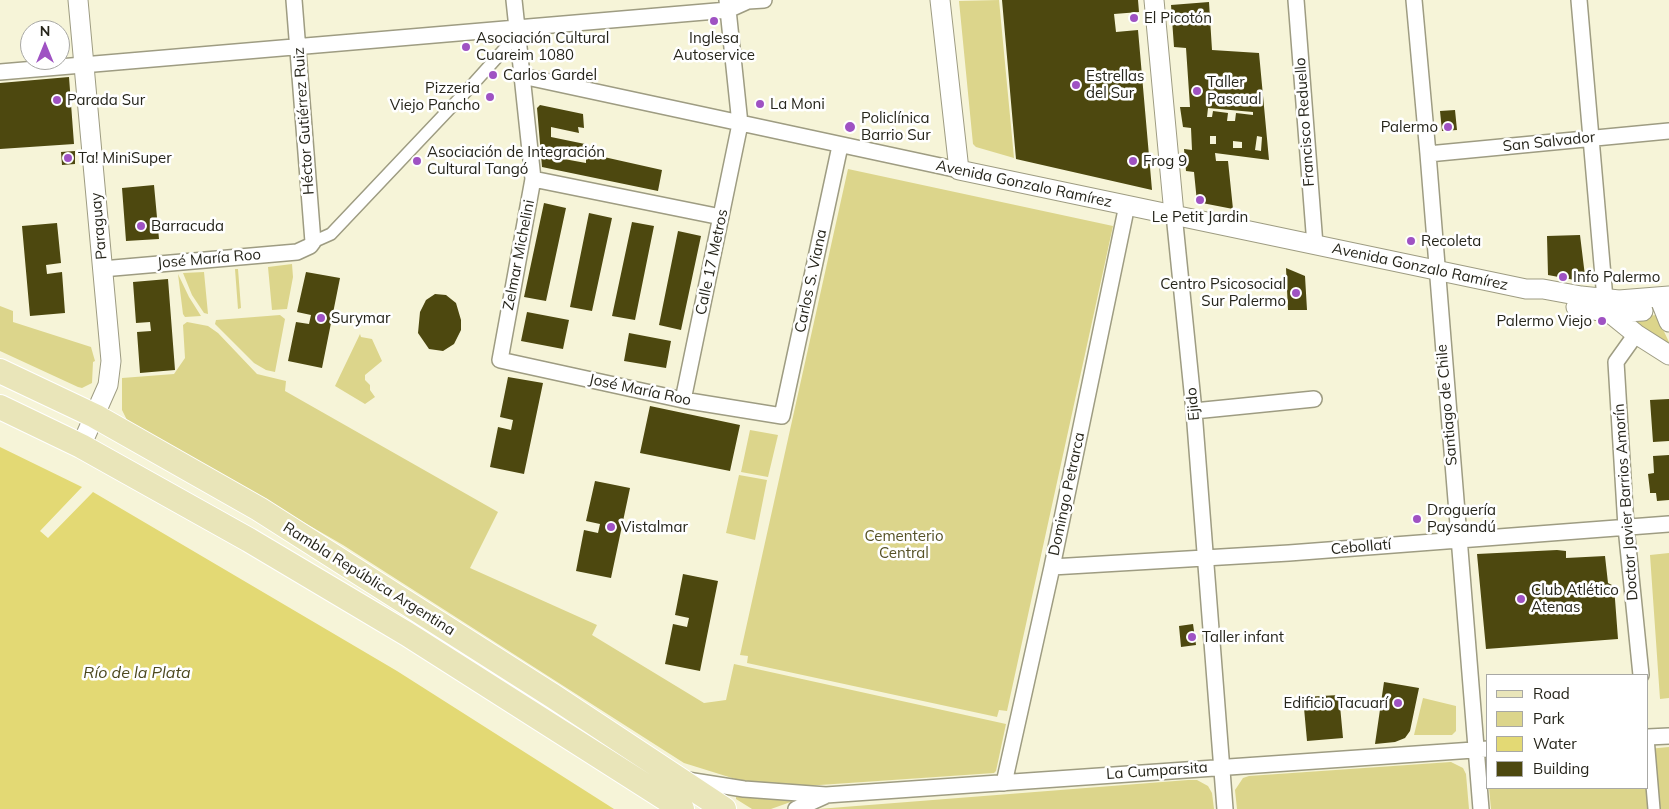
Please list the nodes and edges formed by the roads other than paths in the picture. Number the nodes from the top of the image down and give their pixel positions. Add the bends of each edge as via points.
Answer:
1 (78, 0) edge
2 (294, 0) edge
3 (514, 0) edge
4 (764, 0) edge
5 (940, 0) edge
6 (1154, 0) edge
7 (1296, 0) edge
8 (1414, 0) edge
9 (1579, 0) edge
10 (727, 5) edge
11 (518, 31) junction
12 (298, 46) junction
13 (85, 65) junction
14 (0, 72) edge
15 (522, 76) junction
16 (740, 124) junction
17 (1669, 131) edge
18 (1592, 137) junction
19 (840, 146) junction
20 (1428, 154) junction
21 (959, 170) junction
22 (534, 179) junction
23 (1127, 205) junction
24 (1174, 214) junction
25 (722, 217) junction
26 (313, 242) junction
27 (1315, 245) junction
28 (102, 268) junction
29 (1436, 272) junction
30 (1608, 306) junction
31 (1666, 306) edge
32 (1636, 334) junction
33 (1669, 355) edge
34 (500, 360) joint
35 (0, 371) edge
36 (1314, 399) dead end
37 (683, 400) junction
38 (0, 407) edge
39 (1194, 411) junction
40 (95, 416) junction
41 (782, 416) joint
42 (81, 446) junction
43 (1669, 524) edge
44 (1626, 527) junction
45 (1458, 539) junction
46 (1206, 558) junction
47 (1052, 567) junction
48 (1641, 674) edge
49 (1669, 736) edge
50 (1649, 738) edge
51 (1482, 749) edge
52 (1649, 750) edge
53 (1221, 766) junction
54 (677, 778) junction
55 (1004, 783) junction
56 (826, 795) junction
57 (682, 809) edge
58 (724, 809) edge
59 (796, 809) edge
60 (1225, 809) edge
61 (1481, 809) edge
62 (1654, 809) edge

1 - 13 street, Paraguay
2 - 12 street, Héctor Gutiérrez Ruiz
3 - 11 street, Zelmar Michelini
4 - 10 street
5 - 21 street
6 - 24 street, Ejido
7 - 27 street, Francisco Reduello
8 - 20 street, Santiago de Chile
9 - 18 street
10 - 11 street
10 - 16 street, Calle 17 Metros
11 - 12 street
11 - 15 street, Zelmar Michelini
11 - 26 street via 474,83 331,234
12 - 13 street
12 - 26 street, Héctor Gutiérrez Ruiz
13 - 14 street
13 - 28 street, Paraguay
15 - 16 street, Avenida Gonzalo Ramírez
15 - 22 street, Zelmar Michelini
16 - 19 street, Avenida Gonzalo Ramírez
16 - 25 street, Calle 17 Metros
17 - 18 street, San Salvador
18 - 20 street, San Salvador
18 - 30 street
19 - 21 street, Avenida Gonzalo Ramírez
19 - 41 street, Carlos S. Viana
20 - 29 street, Santiago de Chile
21 - 23 street, Avenida Gonzalo Ramírez
22 - 25 street
22 - 34 street, Zelmar Michelini
23 - 24 street, Avenida Gonzalo Ramírez
23 - 47 street, Domingo Petrarca
24 - 27 street, Avenida Gonzalo Ramírez
24 - 39 street, Ejido
25 - 37 street, Calle 17 Metros
26 - 28 street, José María Roo via 308,249 297,252
27 - 29 street, Avenida Gonzalo Ramírez
28 - 40 street, Paraguay via 110,373
29 - 30 street, Avenida Gonzalo Ramírez via 1526,289 1543,289
29 - 45 street, Santiago de Chile
30 - 31 street, Avenida Gonzalo Ramírez
30 - 32 street
32 - 33 street
32 - 44 street, Doctor Javier Barrios Amorín via 1616,362
34 - 37 street, José María Roo
35 - 40 main road, Rambla República Argentina
36 - 39 street
37 - 41 street, José María Roo
38 - 42 main road, Rambla República Argentina
39 - 46 street, Ejido
40 - 42 street, Paraguay
40 - 54 main road, Rambla República Argentina via 259,509
42 - 57 main road, Rambla República Argentina via 250,540 399,629
43 - 44 street, Cebollatí
44 - 45 street, Cebollatí
44 - 48 street, Doctor Javier Barrios Amorín
45 - 46 street, Cebollatí
45 - 51 street, Santiago de Chile
46 - 47 street, Cebollatí
46 - 53 street, Ejido
47 - 55 street, Domingo Petrarca
49 - 50 street
51 - 53 street, La Cumparsita
51 - 61 street, Santiago de Chile
52 - 62 street
53 - 55 street, La Cumparsita
53 - 60 street, Ejido
54 - 56 street, La Cumparsita via 744,789
54 - 58 main road, Rambla República Argentina
55 - 56 street, La Cumparsita
56 - 59 street, La Cumparsita

